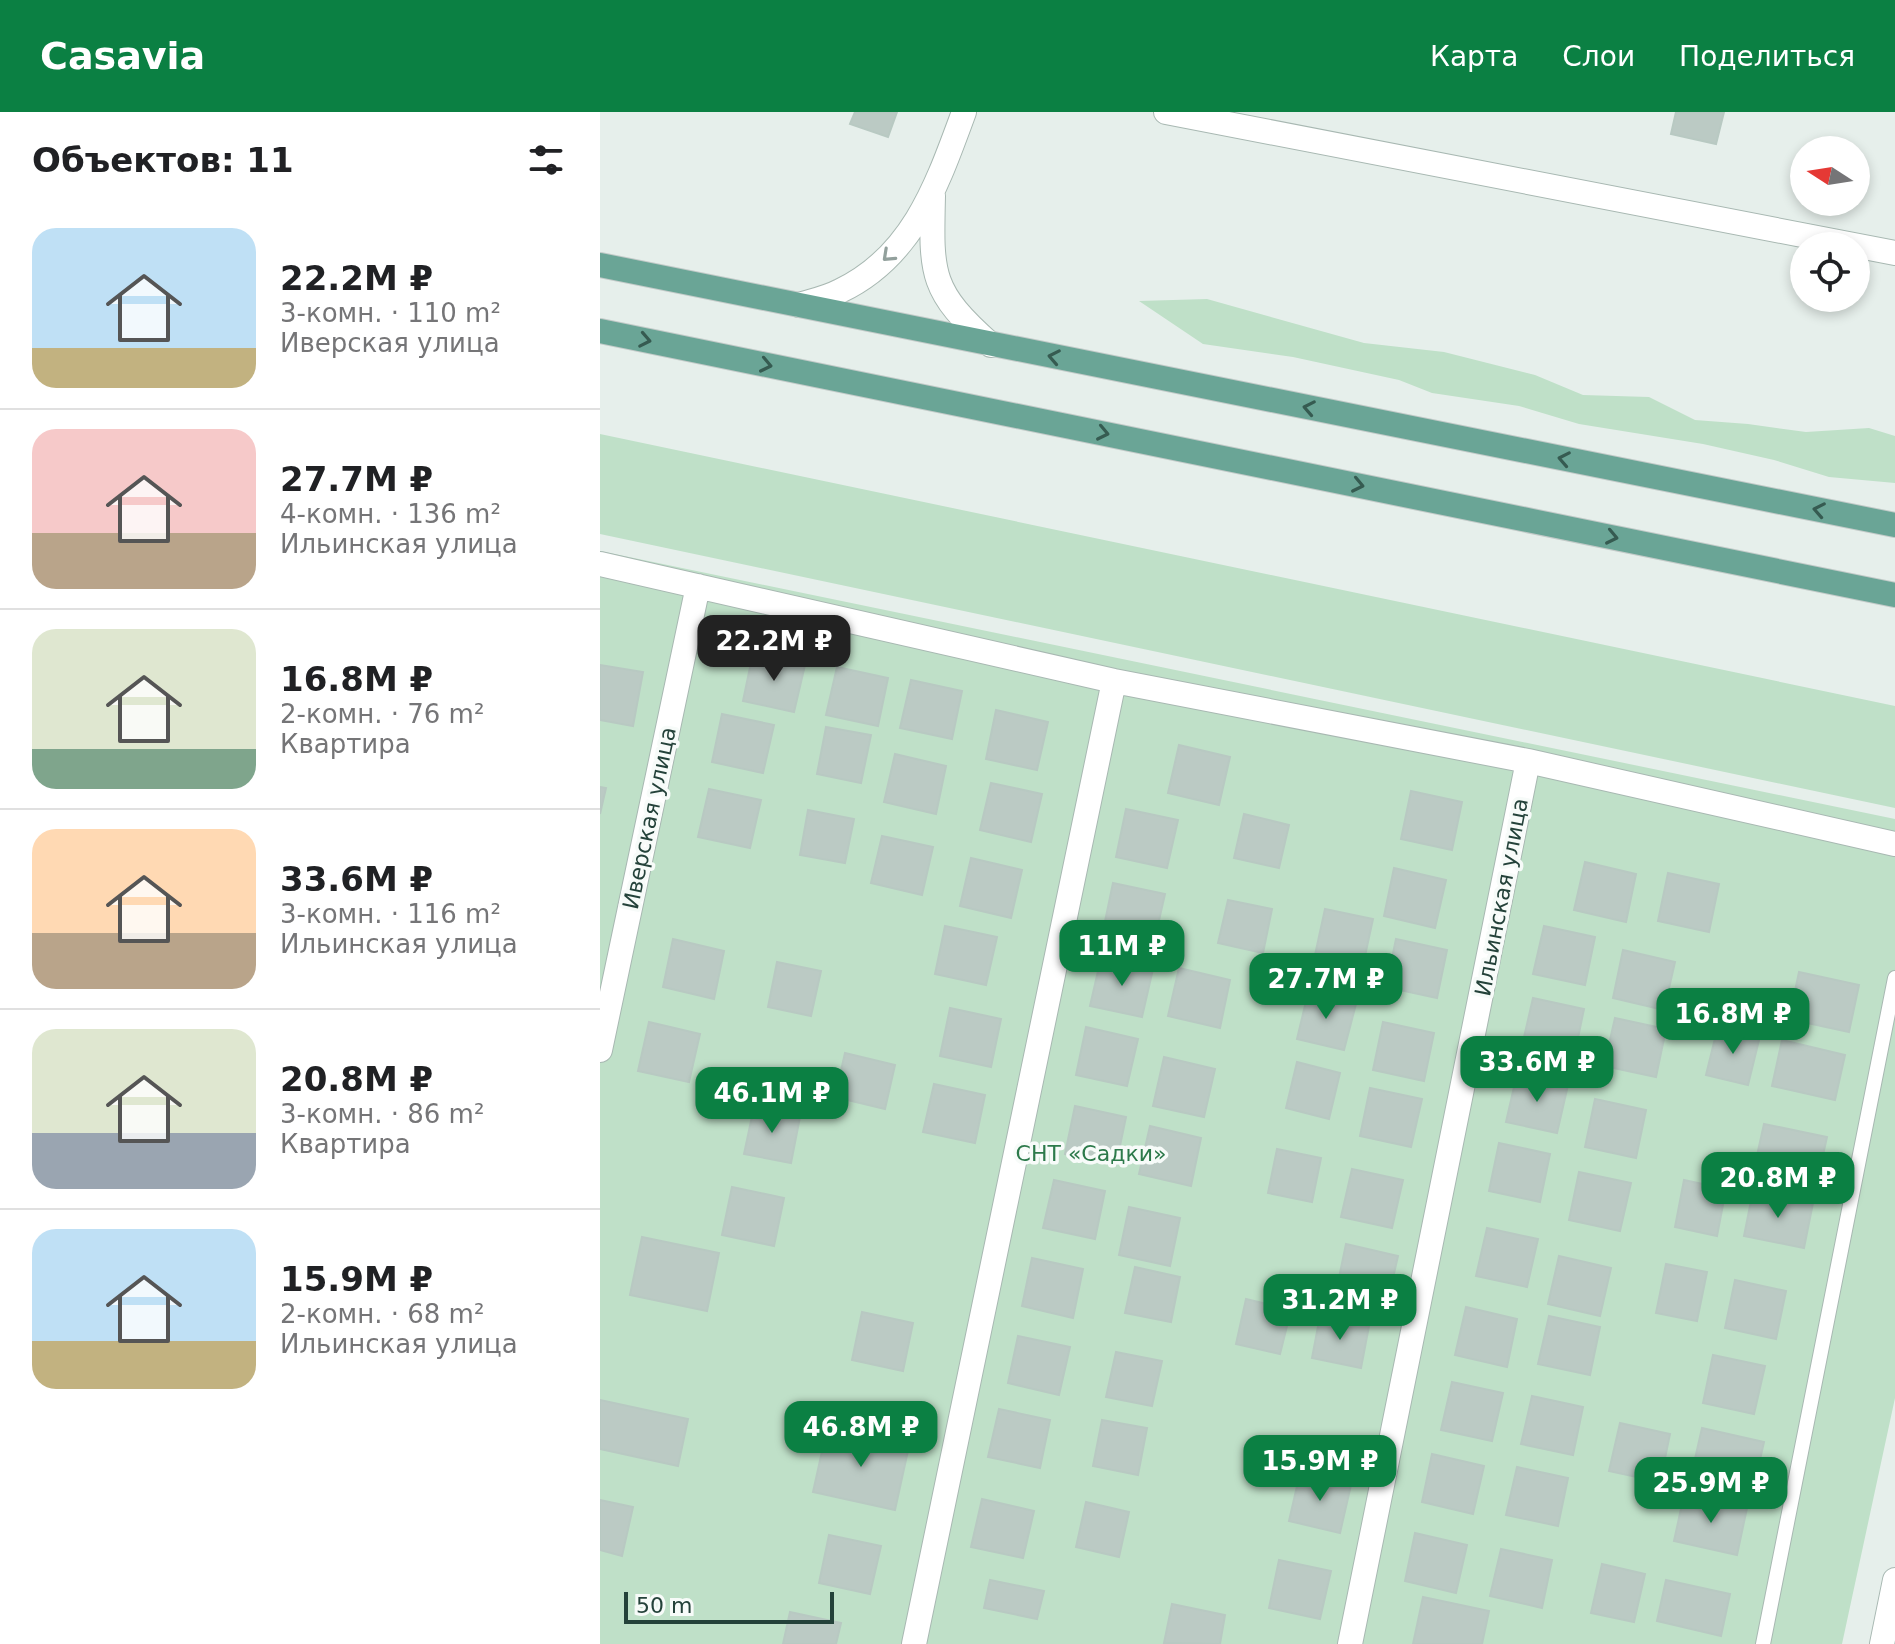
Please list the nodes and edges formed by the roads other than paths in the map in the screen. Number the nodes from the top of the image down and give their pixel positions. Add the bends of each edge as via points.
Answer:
1 (964, 112) edge
2 (1166, 112) edge
3 (933, 194) junction
4 (1895, 253) edge
5 (600, 265) edge
6 (799, 305) junction
7 (600, 331) edge
8 (991, 345) junction
9 (1895, 525) edge
10 (600, 564) edge
11 (698, 586) junction
12 (1895, 595) edge
13 (1114, 681) junction
14 (1528, 761) junction
15 (1895, 844) edge
16 (1895, 978) edge
17 (600, 1050) edge
18 (1895, 1580) edge
19 (914, 1644) edge
20 (1350, 1644) edge
21 (1763, 1644) edge
22 (1882, 1644) edge

1 - 3 street
2 - 4 street
3 -> 6 street via 892,255 840,291
3 - 8 street via 931,257 936,274 947,300
5 - 6 main road
6 - 8 main road
7 -> 12 main road
9 -> 8 main road
10 - 11 street
11 - 13 street
11 - 17 street, Иверская улица
13 - 14 street
13 - 19 street
14 - 15 street
14 - 20 street, Ильинская улица
16 - 21 lane
18 - 22 street

